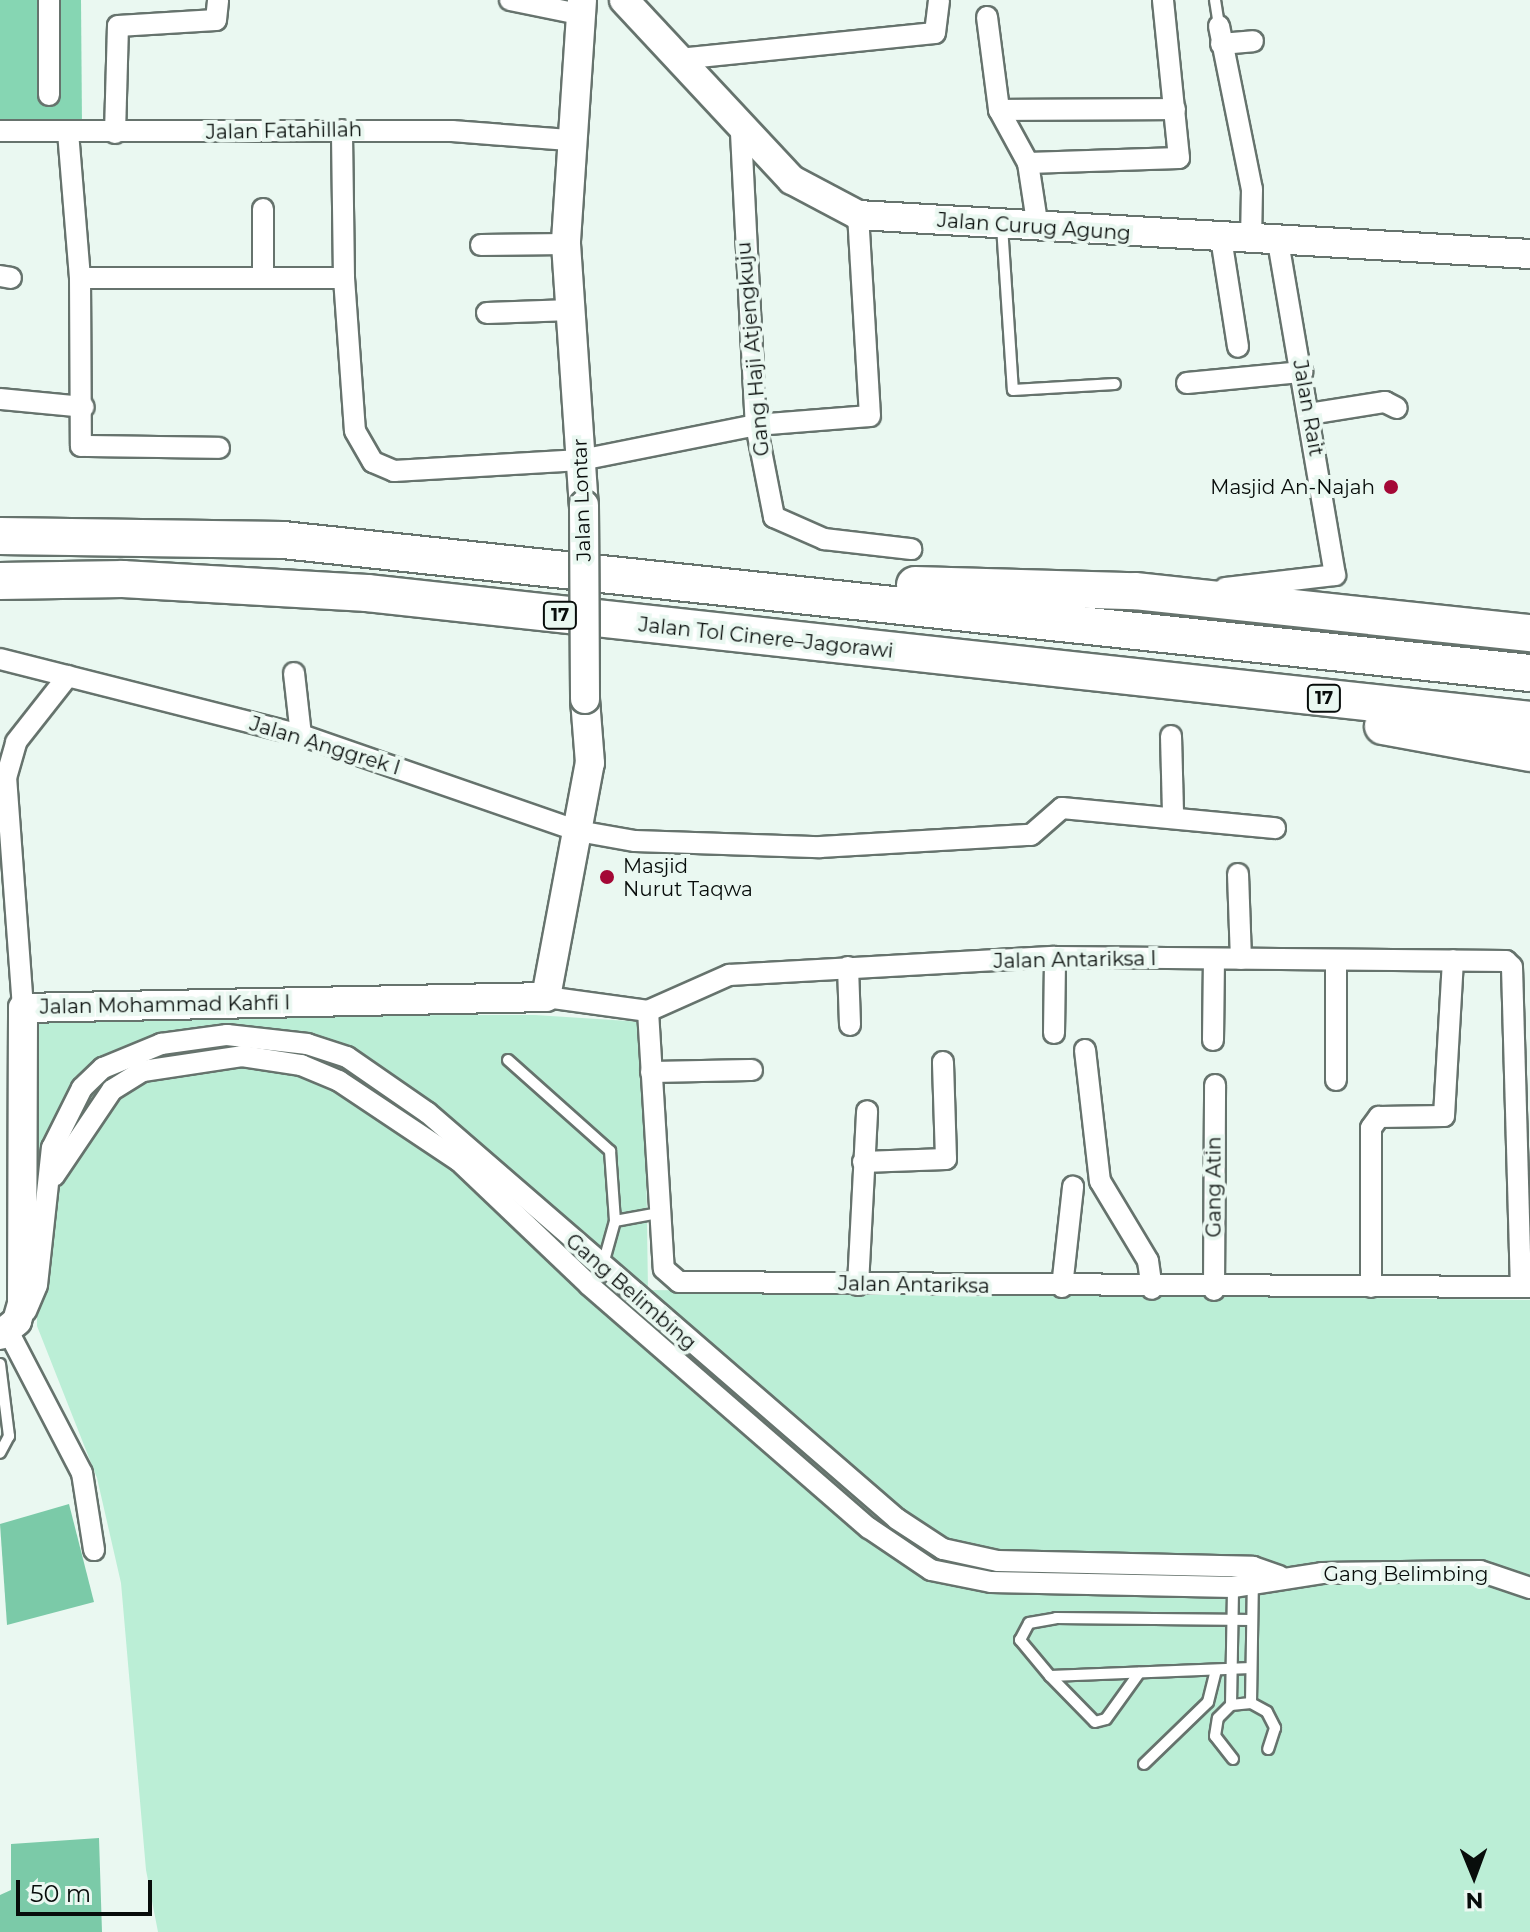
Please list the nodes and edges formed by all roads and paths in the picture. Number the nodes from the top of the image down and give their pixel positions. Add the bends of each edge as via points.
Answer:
1 (49, 0) edge
2 (218, 0) edge
3 (510, 0) edge
4 (624, 0) edge
5 (939, 0) edge
6 (1163, 0) edge
7 (1215, 0) edge
8 (580, 7) edge
9 (987, 17) dead end
10 (1220, 35) junction
11 (1253, 41) dead end
12 (679, 59) junction
13 (49, 95) dead end
14 (1175, 109) junction
15 (999, 110) junction
16 (342, 130) junction
17 (0, 131) edge
18 (68, 132) junction
19 (115, 133) junction
20 (741, 133) junction
21 (569, 140) junction
22 (1028, 163) junction
23 (263, 209) dead end
24 (858, 215) junction
25 (1002, 226) junction
26 (1038, 228) junction
27 (1221, 238) junction
28 (1264, 242) junction
29 (566, 244) junction
30 (481, 245) dead end
31 (1530, 254) edge
32 (80, 278) junction
33 (263, 278) junction
34 (344, 278) junction
35 (571, 310) junction
36 (487, 313) dead end
37 (1238, 347) dead end
38 (1302, 372) junction
39 (1187, 383) dead end
40 (1115, 384) dead end
41 (0, 399) edge
42 (84, 407) junction
43 (1397, 408) dead end
44 (1309, 414) junction
45 (756, 425) junction
46 (219, 448) dead end
47 (581, 460) junction
48 (0, 536) edge
49 (911, 549) dead end
50 (686, 578) junction
51 (0, 581) edge
52 (1221, 588) dead end
53 (1422, 620) junction
54 (1530, 622) edge
55 (1530, 633) edge
56 (0, 659) edge
57 (294, 673) dead end
58 (1530, 673) edge
59 (68, 676) junction
60 (1118, 677) junction
61 (1530, 720) edge
62 (301, 735) junction
63 (1171, 736) dead end
64 (1530, 753) edge
65 (1173, 814) junction
66 (1275, 828) dead end
67 (578, 831) junction
68 (1238, 874) dead end
69 (1055, 957) junction
70 (1241, 959) junction
71 (1214, 960) junction
72 (1336, 960) junction
73 (1453, 960) junction
74 (848, 967) junction
75 (546, 997) junction
76 (23, 1008) junction
77 (648, 1011) junction
78 (850, 1025) dead end
79 (1054, 1033) dead end
80 (1213, 1040) dead end
81 (1085, 1050) dead end
82 (508, 1060) dead end
83 (943, 1062) dead end
84 (752, 1070) dead end
85 (651, 1072) junction
86 (1336, 1080) dead end
87 (1215, 1085) dead end
88 (867, 1111) dead end
89 (63, 1117) junction
90 (84, 1126) junction
91 (863, 1162) junction
92 (54, 1176) junction
93 (1073, 1187) dead end
94 (659, 1213) junction
95 (615, 1221) junction
96 (602, 1268) junction
97 (589, 1285) junction
98 (858, 1285) junction
99 (1062, 1287) junction
100 (1371, 1287) junction
101 (1526, 1287) edge
102 (1152, 1289) junction
103 (1214, 1290) junction
104 (8, 1329) edge
105 (0, 1364) edge
106 (0, 1453) edge
107 (943, 1549) junction
108 (94, 1550) dead end
109 (931, 1570) junction
110 (1243, 1576) junction
111 (1530, 1588) edge
112 (1252, 1620) junction
113 (1231, 1622) junction
114 (1251, 1668) junction
115 (1231, 1669) junction
116 (1216, 1670) junction
117 (1139, 1673) junction
118 (1050, 1676) junction
119 (1251, 1703) junction
120 (1231, 1705) junction
121 (1268, 1749) dead end
122 (1233, 1759) dead end
123 (1144, 1764) dead end

1 - 13 street
2 - 19 street via 216,20 118,26
3 - 8 street
4 - 12 street, Jalan Curug Agung
5 - 12 street via 935,33
6 - 14 street
7 - 10 lane
8 - 21 street, Jalan Lontar
9 - 15 street
10 - 11 street
10 - 28 street, Jalan Rait
12 - 20 street, Jalan Curug Agung
14 - 15 street
14 - 22 street via 1179,158
15 - 22 street
16 - 19 street, Jalan Fatahillah
16 - 21 street, Jalan Fatahillah
16 - 34 street
17 - 18 street, Jalan Fatahillah
18 - 19 street, Jalan Fatahillah
18 - 32 street
20 - 24 street, Jalan Curug Agung via 792,180
20 - 45 street, Gang Haji Atjengkuju
21 - 29 street, Jalan Lontar
22 - 26 street
23 - 33 street
24 - 25 street, Jalan Curug Agung
24 - 45 street via 870,416
25 - 26 street, Jalan Curug Agung
25 - 40 lane via 1013,390
26 - 27 street, Jalan Curug Agung
27 - 28 street, Jalan Curug Agung
27 - 37 street
28 - 31 street, Jalan Curug Agung
28 - 38 street, Jalan Rait
29 - 30 street
29 - 35 street, Jalan Lontar
32 - 33 street
32 - 42 street
33 - 34 street
34 - 47 street via 355,431 373,462 394,471
35 - 36 street
35 - 47 street, Jalan Lontar
38 - 39 street
38 - 44 street, Jalan Rait
41 - 42 street
42 - 46 street via 81,446
43 - 44 street via 1385,402
44 - 52 street, Jalan Rait via 1335,575
45 - 47 street
45 - 49 street, Gang Haji Atjengkuju via 774,517 824,539
47 - 67 street, Jalan Lontar, bridge via 590,763
48 - 50 highway, 17 via 283,540
50 - 53 highway via 1135,591
50 - 58 highway, 17
51 - 60 highway, Jalan Tol Cinere–Jagorawi / 17 via 123,579 367,593
53 - 54 highway
53 - 55 highway
56 - 59 street, Jalan Anggrek I
57 - 62 street
59 - 62 street, Jalan Anggrek I
59 - 76 street via 16,742 6,778
60 - 61 highway, Jalan Tol Cinere–Jagorawi / 17
60 - 64 highway
62 - 67 street, Jalan Anggrek I
63 - 65 street
65 - 66 street, Jalan Anggrek I
65 - 67 street, Jalan Anggrek I via 1062,808 1031,835 820,847 635,841
67 - 75 street, Jalan Lontar
68 - 70 street
69 - 71 street, Jalan Antariksa I
69 - 74 street, Jalan Antariksa I
69 - 79 street
70 - 71 street, Jalan Antariksa I
70 - 72 street, Jalan Antariksa I
71 - 80 street
72 - 73 street, Jalan Antariksa I
72 - 86 street
73 - 100 street via 1444,1116 1379,1117 1371,1128
73 - 101 street, Jalan Antariksa I via 1510,963
74 - 77 street, Jalan Antariksa I via 729,975
74 - 78 street
75 - 76 street, Jalan Mohammad Kahfi I
75 - 77 street
76 - 104 street, Jalan Mohammad Kahfi I via 24,1282
77 - 85 street, Jalan Antariksa
81 - 102 street via 1100,1181 1148,1261
82 - 95 lane via 610,1151
83 - 91 street via 946,1159
84 - 85 street
85 - 94 street, Jalan Antariksa
87 - 103 street, Gang Atin
88 - 91 street
89 - 90 street
89 - 92 street, Gang Belimbing via 52,1148
89 - 96 street, Gang Belimbing via 103,1068 161,1044 227,1035 307,1044 347,1057 428,1113
90 - 92 street, Gang Belimbing
90 - 97 street, Gang Belimbing via 112,1090 143,1071 242,1056 301,1065 397,1116 459,1161
91 - 98 street
92 - 104 street, Gang Belimbing via 37,1285
93 - 99 street
94 - 95 lane
94 - 98 street, Jalan Antariksa via 664,1269 679,1282
95 - 96 lane
96 - 97 lane
96 - 107 street, Gang Belimbing via 897,1519
97 - 109 street, Gang Belimbing via 869,1528
98 - 99 street, Jalan Antariksa
99 - 102 street, Jalan Antariksa
100 - 101 street, Jalan Antariksa
100 - 103 street, Jalan Antariksa
102 - 103 street, Jalan Antariksa
104 - 108 street via 82,1473
105 - 106 lane via 9,1436
107 - 109 street
107 - 110 street, Gang Belimbing via 998,1561
109 - 110 street, Gang Belimbing via 991,1582
110 - 111 street, Gang Belimbing via 1480,1571
110 - 112 lane
110 - 113 lane
112 - 113 lane
112 - 114 lane
113 - 115 lane
113 - 118 lane via 1029,1623 1020,1640
114 - 115 lane
114 - 119 lane
115 - 116 lane
115 - 120 lane
116 - 117 lane
116 - 123 lane via 1208,1702
117 - 118 lane
117 - 118 lane via 1106,1719 1095,1722
119 - 120 lane
119 - 121 lane via 1267,1712 1275,1728
120 - 122 lane via 1218,1718 1215,1736

